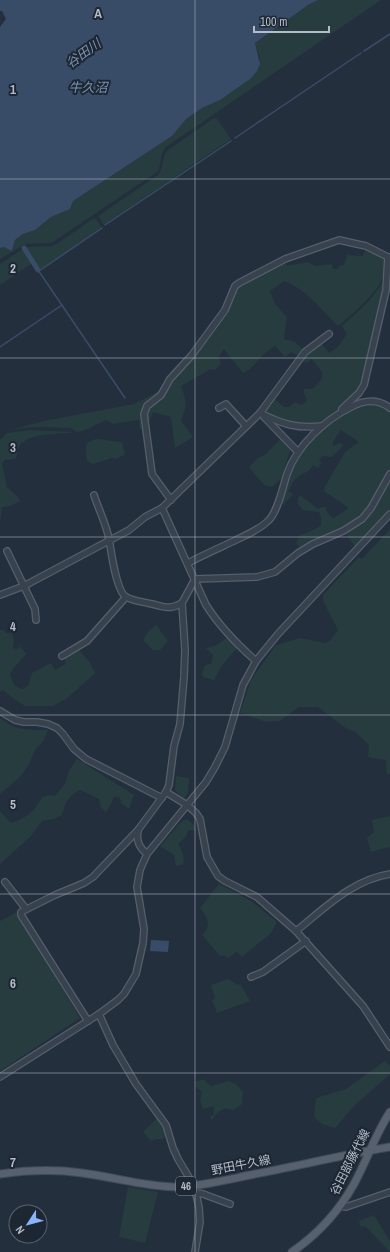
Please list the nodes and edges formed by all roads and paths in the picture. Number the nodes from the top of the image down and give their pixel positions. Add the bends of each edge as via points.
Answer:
1 (389, 256) edge
2 (329, 334) dead end
3 (219, 408) dead end
4 (390, 408) edge
5 (260, 413) junction
6 (334, 416) junction
7 (246, 426) junction
8 (322, 426) junction
9 (298, 452) junction
10 (390, 474) edge
11 (94, 495) dead end
12 (171, 500) junction
13 (162, 508) junction
14 (390, 514) edge
15 (109, 541) junction
16 (7, 550) dead end
17 (188, 563) junction
18 (195, 579) junction
19 (24, 586) junction
20 (0, 595) edge
21 (126, 597) junction
22 (182, 603) junction
23 (36, 620) dead end
24 (62, 656) dead end
25 (256, 661) junction
26 (0, 711) edge
27 (166, 792) junction
28 (162, 798) junction
29 (187, 805) junction
30 (138, 830) junction
31 (147, 854) junction
32 (390, 874) edge
33 (5, 882) dead end
34 (26, 909) junction
35 (296, 931) junction
36 (306, 941) junction
37 (251, 977) dead end
38 (99, 1014) junction
39 (88, 1021) junction
40 (390, 1048) edge
41 (0, 1077) edge
42 (390, 1112) edge
43 (390, 1147) edge
44 (370, 1150) junction
45 (0, 1174) edge
46 (194, 1186) junction
47 (390, 1192) edge
48 (197, 1193) junction
49 (230, 1204) dead end
50 (340, 1206) junction
51 (195, 1252) edge
52 (292, 1252) edge

1 - 6 street via 386,290 364,385
1 - 12 street via 366,246 339,240 285,259 235,286 225,310 161,394 147,406 144,414 152,474
2 - 5 street via 305,352
3 - 7 street via 226,404
4 - 6 street via 377,401 367,400
5 - 7 street
5 - 8 street via 292,426
5 - 9 street
6 - 8 street
7 - 12 street
8 - 9 street
9 - 17 street via 288,471 270,520 257,530
10 - 18 street via 362,519 298,553 274,572 258,576
11 - 15 street
12 - 13 street
13 - 15 street
13 - 17 street
14 - 25 street
15 - 19 street
15 - 21 street via 119,586
16 - 19 street
17 - 18 street
18 - 22 street
18 - 25 street via 211,613
19 - 20 street
19 - 23 street
21 - 22 street via 164,607 174,608
21 - 24 street via 87,641
22 - 27 street via 185,650 182,701 180,724
25 - 29 street via 243,685 220,758 206,782
26 - 28 street via 15,720 48,724 57,728 86,759
27 - 28 street
27 - 29 street
28 - 30 street
29 - 31 street
29 - 35 street via 200,819 207,857 218,876 257,897
30 - 31 street via 138,844
30 - 34 street via 93,877
31 - 38 street via 140,870 137,887 144,929 138,967 124,994
32 - 35 street via 374,877 348,890
33 - 34 street
34 - 39 street via 20,912 21,914
35 - 36 street
36 - 37 street via 263,972
36 - 40 street via 363,1006
38 - 39 street
38 - 46 street via 113,1045 136,1084 166,1125 172,1148
39 - 41 street
42 - 44 main road, 谷田部藤代線
43 - 44 main road, 野田牛久線 / 46
44 - 46 main road, 野田牛久線 / 46
44 - 50 main road, 谷田部藤代線
45 - 46 main road, 野田牛久線 / 46 via 62,1171 152,1186
46 - 48 street
47 - 50 street via 346,1207
48 - 49 street
48 - 51 street via 200,1222
50 - 52 main road, 谷田部藤代線 via 320,1229

